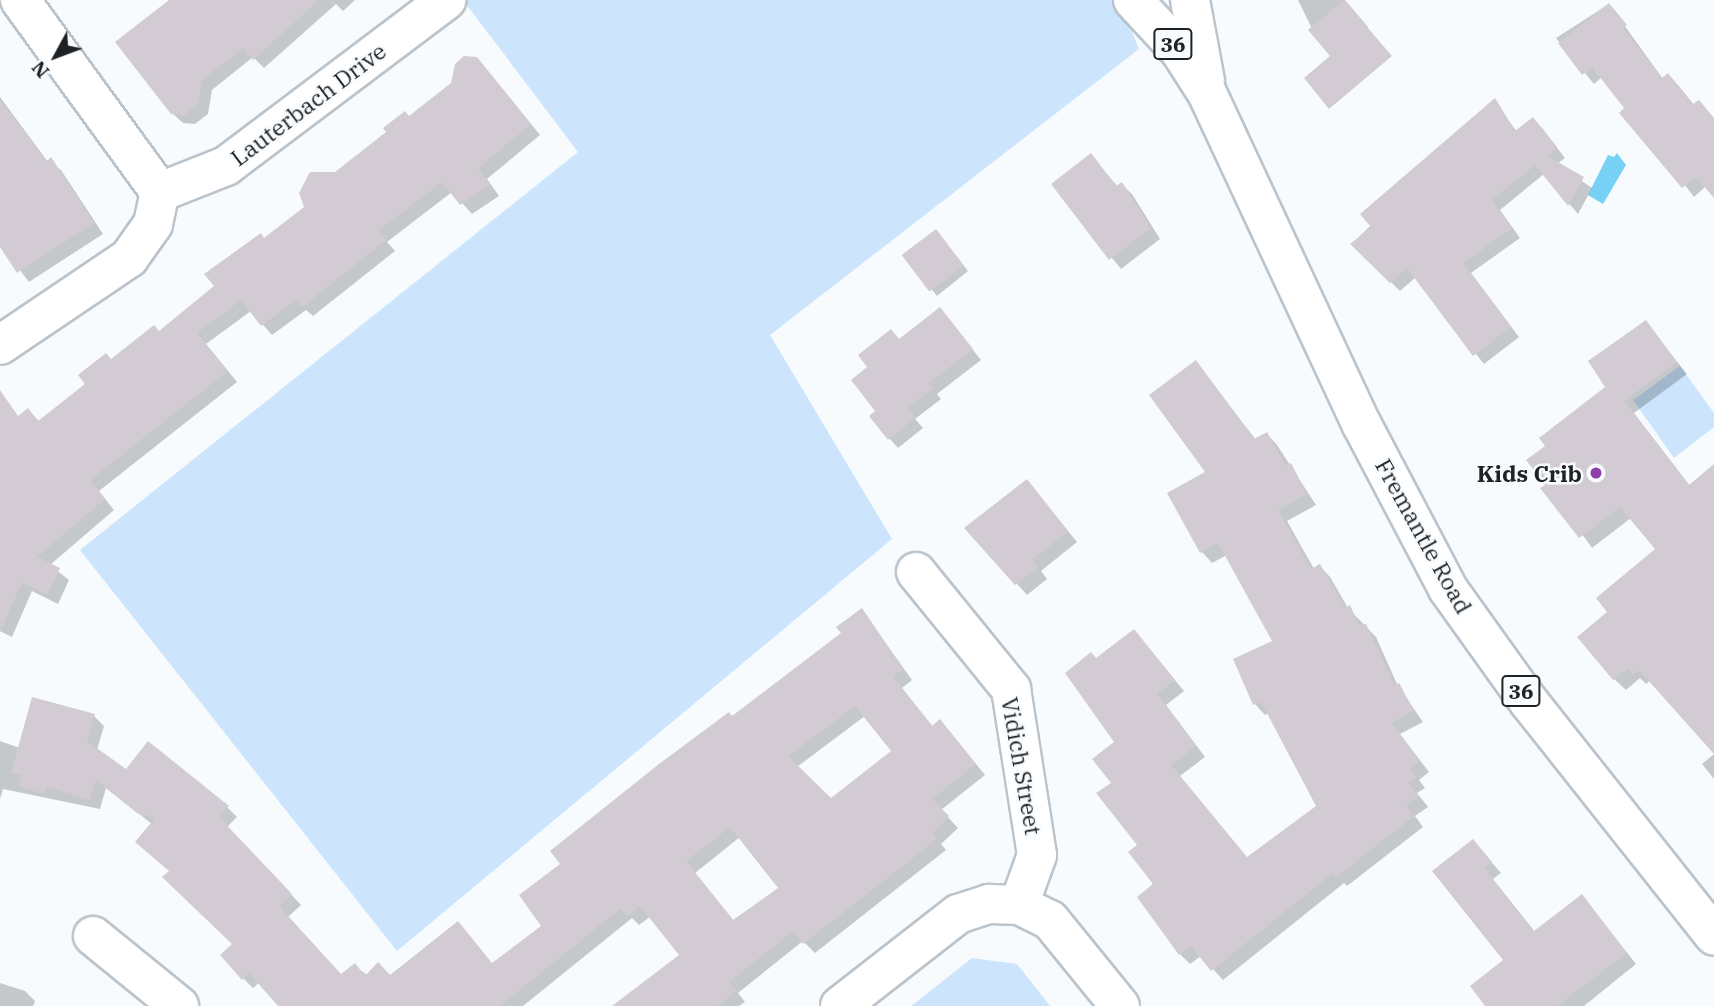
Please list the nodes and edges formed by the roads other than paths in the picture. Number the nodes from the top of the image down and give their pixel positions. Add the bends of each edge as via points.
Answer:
1 (20, 0) edge
2 (446, 0) edge
3 (1133, 0) edge
4 (1191, 0) edge
5 (1207, 93) junction
6 (160, 192) junction
7 (0, 345) edge
8 (916, 572) dead end
9 (1019, 905) junction
10 (1714, 934) edge
11 (93, 936) dead end
12 (178, 1006) edge
13 (840, 1006) edge
14 (1120, 1006) edge

1 - 6 street
2 - 6 street, Lauterbach Drive via 226,166
3 - 5 street, Fremantle Road / 36 via 1180,51
4 - 5 street, Fremantle Road / 36
5 - 10 street, Fremantle Road / 36 via 1362,425 1448,589 1529,702
6 - 7 street via 153,224 129,258
8 - 9 street, Vidich Street via 1011,689 1037,855
9 - 13 street via 989,904 958,914
9 - 14 street via 1050,920
11 - 12 street

